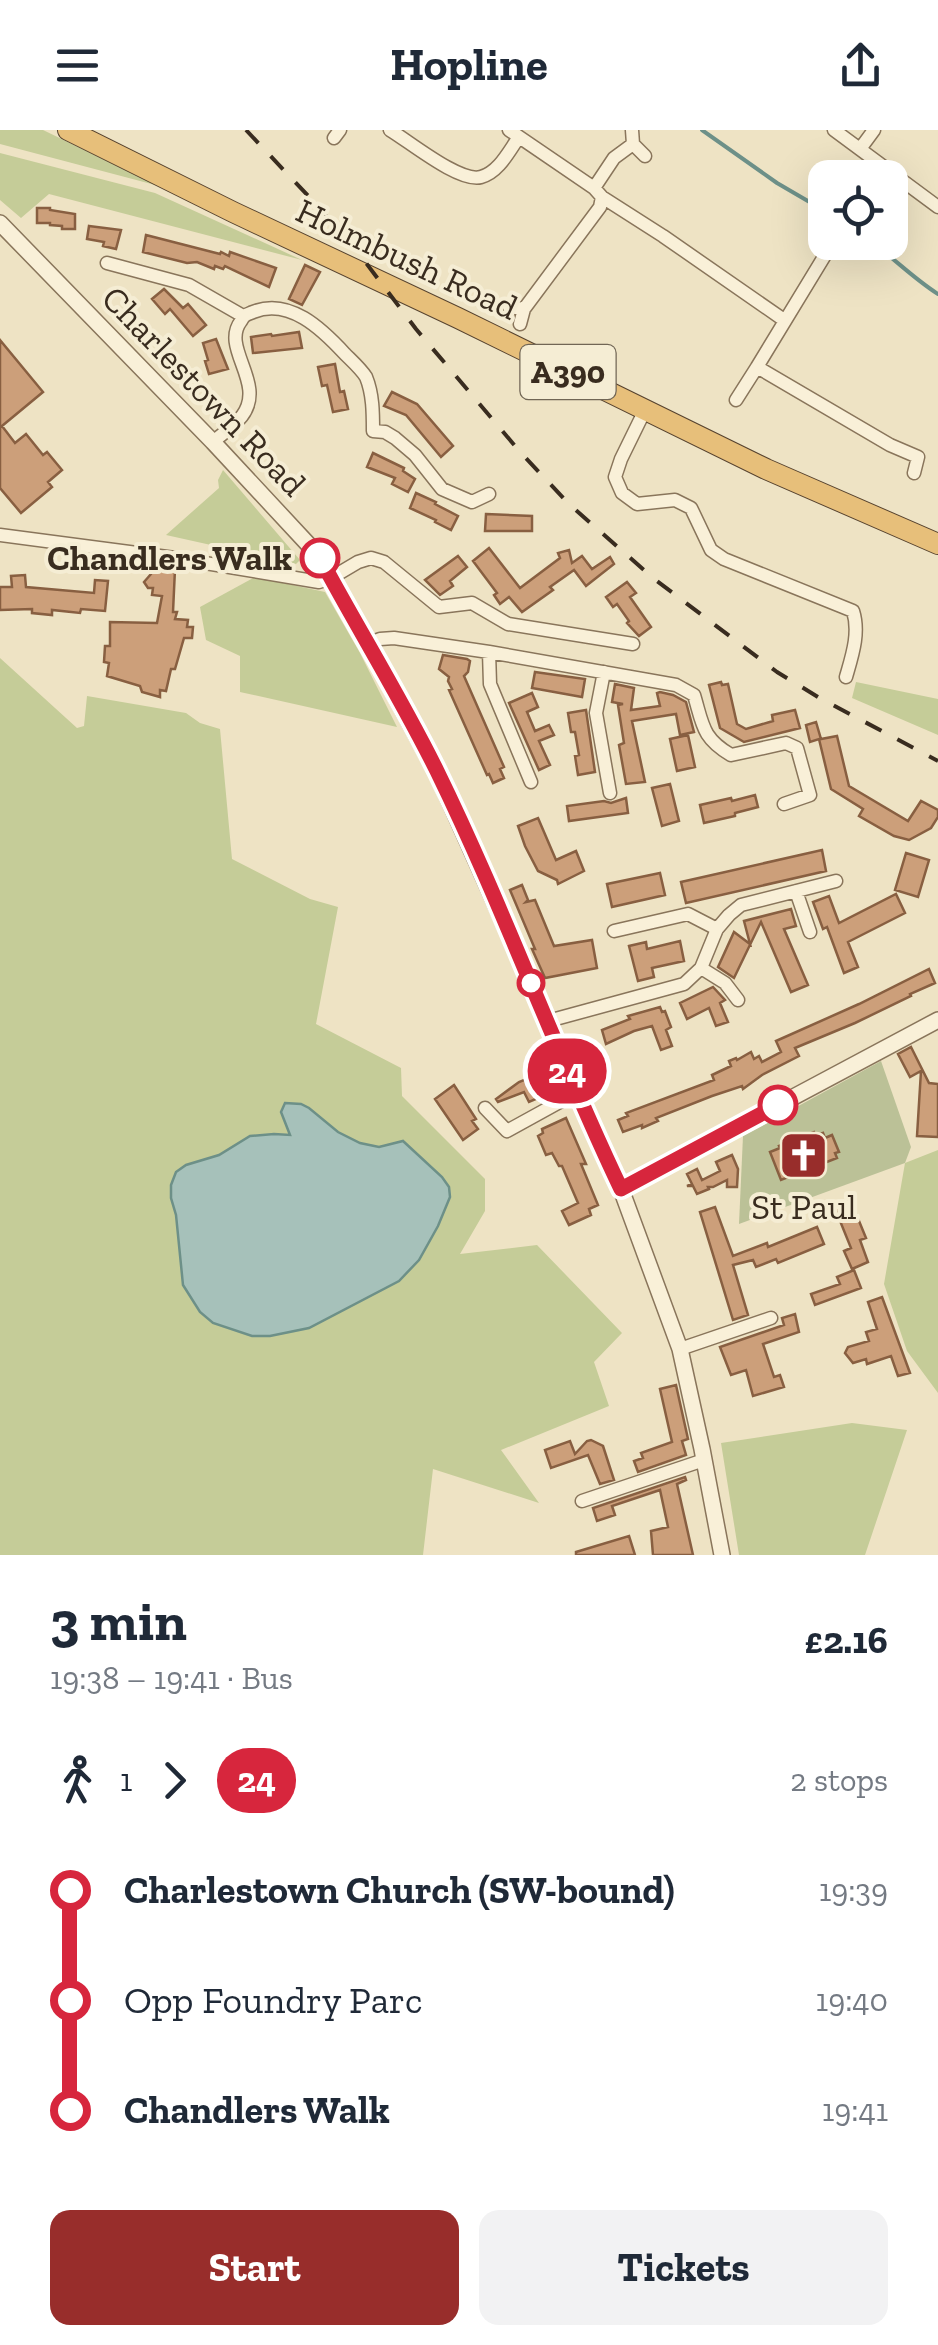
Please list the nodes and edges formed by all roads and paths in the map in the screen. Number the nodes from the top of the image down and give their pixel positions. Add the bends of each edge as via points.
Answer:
1 (68, 130) edge
2 (390, 130) edge
3 (834, 130) edge
4 (874, 130) edge
5 (514, 133) edge
6 (633, 137) edge
7 (860, 150) junction
8 (646, 156) dead end
9 (870, 160) edge
10 (908, 188) edge
11 (598, 192) junction
12 (938, 206) edge
13 (0, 223) edge
14 (822, 260) edge
15 (106, 262) dead end
16 (509, 307) dead end
17 (524, 309) junction
18 (244, 316) junction
19 (784, 320) junction
20 (520, 324) dead end
21 (757, 366) junction
22 (736, 400) dead end
23 (645, 410) junction
24 (213, 442) junction
25 (914, 472) dead end
26 (489, 494) dead end
27 (0, 535) edge
28 (938, 544) edge
29 (331, 578) junction
30 (367, 644) junction
31 (633, 644) dead end
32 (489, 652) junction
33 (604, 672) junction
34 (846, 677) dead end
35 (531, 782) dead end
36 (610, 792) dead end
37 (784, 804) dead end
38 (836, 881) dead end
39 (796, 891) junction
40 (717, 929) junction
41 (614, 931) dead end
42 (810, 932) dead end
43 (701, 968) junction
44 (738, 1000) dead end
45 (938, 1020) edge
46 (548, 1021) junction
47 (576, 1093) junction
48 (485, 1108) dead end
49 (621, 1189) junction
50 (772, 1318) dead end
51 (680, 1349) junction
52 (704, 1460) junction
53 (582, 1501) dead end
54 (722, 1555) edge

1 - 23 highway, Holmbush Road / A390
2 - 5 street via 462,176 480,178 498,167
3 - 7 street
4 - 7 street
5 - 11 street
6 - 8 street
6 - 11 street
7 - 9 street
10 - 12 street
11 - 17 street via 600,207
11 - 19 street
13 - 24 street, Charlestown Road
14 - 19 street
15 - 18 street via 189,285
16 - 17 street
17 - 20 street
18 - 24 street via 235,340 252,391 244,414
18 - 26 street via 264,308 304,317 365,375 373,431 415,454 442,490 472,502
19 - 21 street
21 - 22 street
21 - 25 street via 918,457
23 - 28 highway, Holmbush Road / A390
23 - 34 street via 615,478 622,493 637,504 675,500 691,508 711,550 724,560 852,612
24 - 29 street, Charlestown Road
27 - 29 street via 319,582
29 - 30 street, Charlestown Road
29 - 31 street via 370,558 439,608 472,603 508,624
30 - 32 street via 394,638
30 - 46 street, Charlestown Road via 436,770
32 - 33 street
32 - 35 street via 490,684
33 - 36 street via 596,713
33 - 37 street via 676,685 694,695 705,732 731,755 786,744 797,748 810,795
38 - 39 street
39 - 40 street via 741,905
39 - 42 street
40 - 41 street via 688,914
40 - 43 street
43 - 44 street
43 - 46 street via 684,984
45 - 49 street
46 - 47 street, Charlestown Road
47 - 48 street via 507,1131
47 - 49 street, Charlestown Road
49 - 51 street, Charlestown Road
50 - 51 street
51 - 52 street, Charlestown Road
52 - 53 street
52 - 54 street, Charlestown Road

